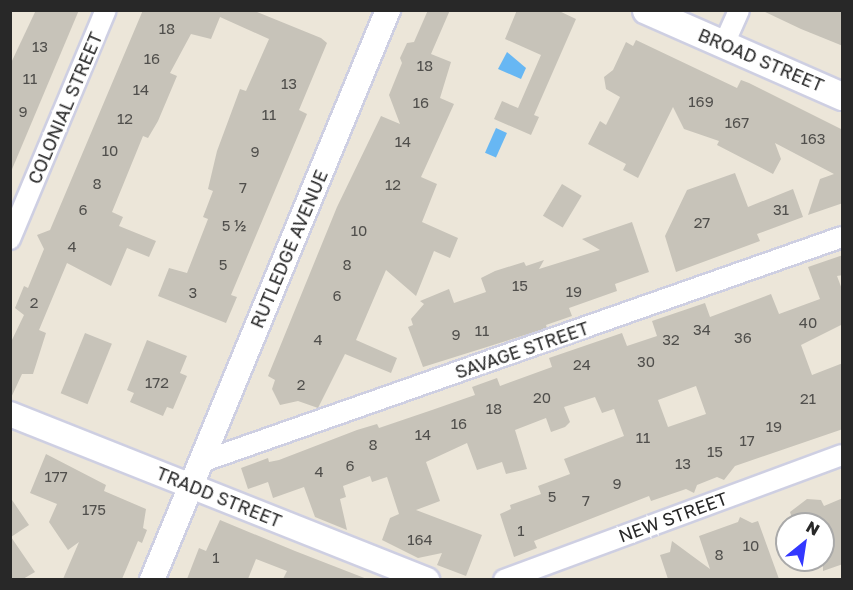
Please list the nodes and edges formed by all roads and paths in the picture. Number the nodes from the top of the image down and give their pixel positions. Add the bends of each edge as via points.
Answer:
1 (106, 10) edge
2 (388, 10) edge
3 (646, 10) edge
4 (739, 10) edge
5 (724, 44) junction
6 (843, 96) edge
7 (843, 237) edge
8 (10, 239) edge
9 (10, 414) edge
10 (843, 455) edge
11 (201, 462) junction
12 (190, 487) junction
13 (153, 579) edge
14 (427, 579) edge
15 (504, 579) edge

1 - 8 street, COLONIAL STREET
2 - 11 street, RUTLEDGE AVENUE
3 - 5 main road, BROAD STREET
4 - 5 street
5 - 6 main road, BROAD STREET
7 - 11 street, SAVAGE STREET
9 - 12 street, TRADD STREET
10 - 15 street, NEW STREET
11 - 12 street, RUTLEDGE AVENUE
12 - 13 street, RUTLEDGE AVENUE
12 - 14 street, TRADD STREET

